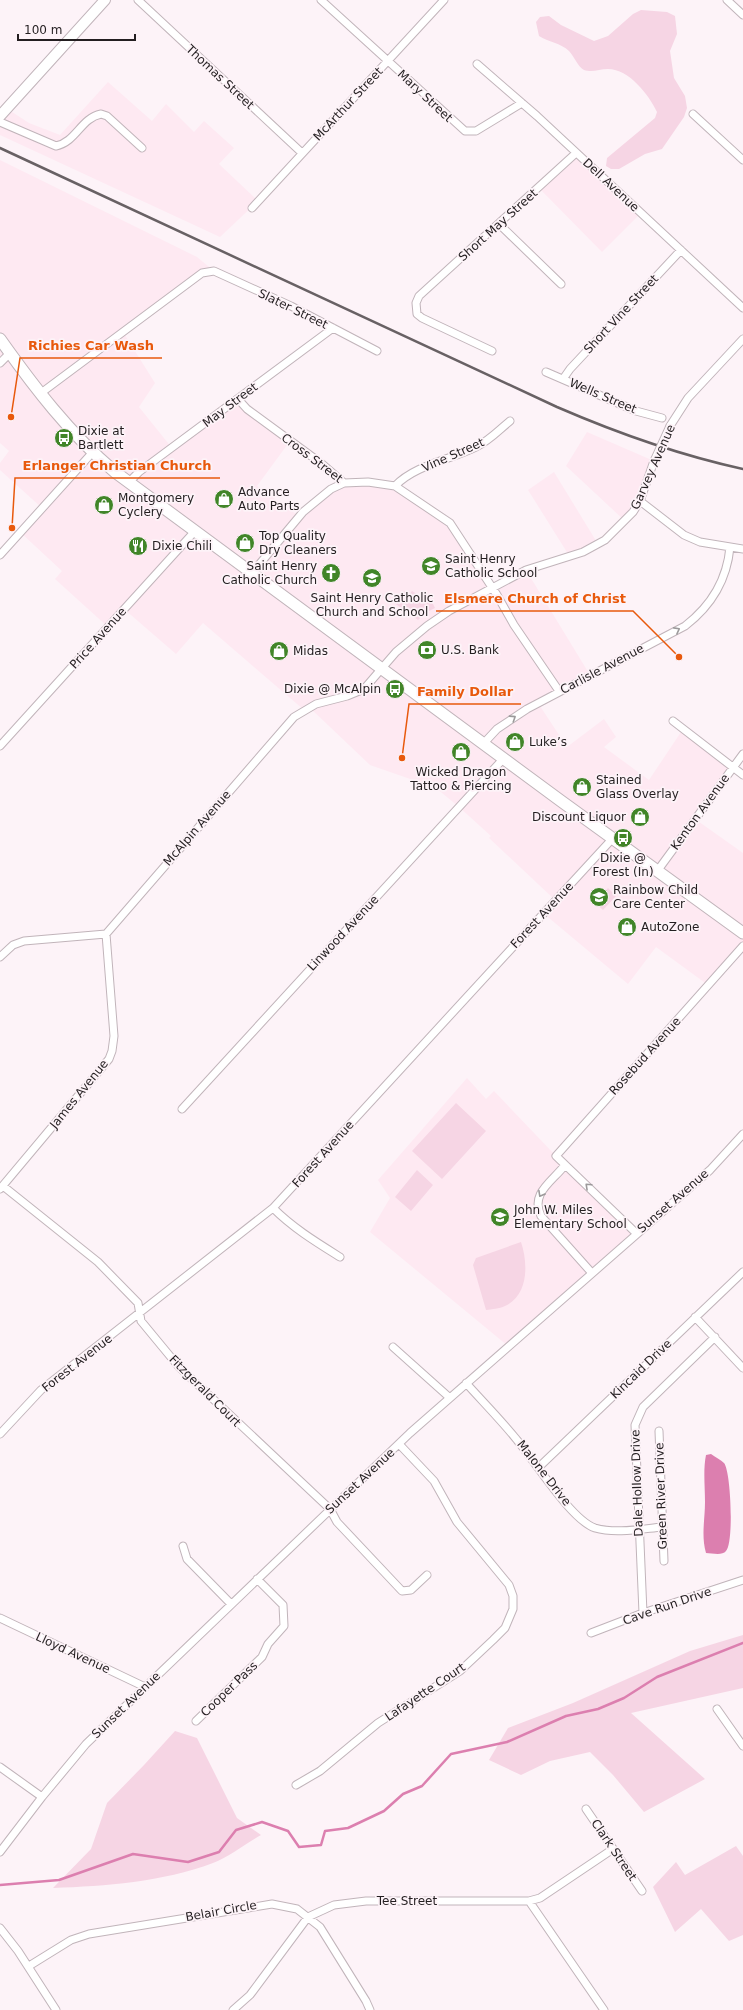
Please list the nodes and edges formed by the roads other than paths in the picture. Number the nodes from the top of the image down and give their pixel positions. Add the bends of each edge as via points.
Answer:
1 (105, 0) edge
2 (138, 0) edge
3 (321, 0) edge
4 (444, 0) edge
5 (727, 0) edge
6 (743, 15) edge
7 (387, 61) junction
8 (477, 64) dead end
9 (522, 103) junction
10 (693, 114) dead end
11 (0, 116) edge
12 (0, 122) edge
13 (142, 148) dead end
14 (302, 153) junction
15 (576, 153) junction
16 (743, 160) edge
17 (252, 208) dead end
18 (499, 224) junction
19 (680, 250) junction
20 (561, 284) dead end
21 (743, 308) edge
22 (333, 328) junction
23 (0, 339) edge
24 (743, 339) edge
25 (492, 350) dead end
26 (377, 351) dead end
27 (10, 353) junction
28 (0, 363) edge
29 (546, 372) dead end
30 (563, 379) junction
31 (41, 393) junction
32 (238, 399) junction
33 (662, 418) dead end
34 (510, 421) dead end
35 (92, 453) junction
36 (129, 482) junction
37 (344, 483) junction
38 (395, 486) junction
39 (640, 501) junction
40 (195, 530) junction
41 (730, 547) junction
42 (743, 549) edge
43 (0, 555) edge
44 (252, 573) junction
45 (493, 589) junction
46 (382, 668) junction
47 (559, 692) junction
48 (673, 721) dead end
49 (484, 743) junction
50 (0, 746) edge
51 (743, 754) edge
52 (504, 758) junction
53 (733, 768) junction
54 (743, 775) edge
55 (613, 838) junction
56 (658, 870) junction
57 (743, 933) edge
58 (106, 934) junction
59 (743, 946) edge
60 (0, 957) edge
61 (182, 1109) dead end
62 (743, 1134) edge
63 (565, 1165) junction
64 (1, 1188) edge
65 (273, 1208) junction
66 (636, 1233) junction
67 (340, 1257) dead end
68 (591, 1272) junction
69 (743, 1272) edge
70 (140, 1314) junction
71 (695, 1317) junction
72 (715, 1337) junction
73 (393, 1347) dead end
74 (743, 1367) edge
75 (466, 1383) junction
76 (450, 1398) junction
77 (659, 1431) dead end
78 (0, 1434) edge
79 (399, 1444) junction
80 (539, 1467) junction
81 (330, 1508) junction
82 (662, 1527) junction
83 (638, 1530) junction
84 (183, 1546) dead end
85 (664, 1561) dead end
86 (427, 1575) dead end
87 (257, 1579) junction
88 (743, 1580) edge
89 (231, 1604) junction
90 (643, 1613) junction
91 (0, 1618) edge
92 (590, 1633) dead end
93 (145, 1687) junction
94 (717, 1709) dead end
95 (196, 1721) dead end
96 (743, 1746) edge
97 (0, 1767) edge
98 (296, 1786) dead end
99 (42, 1797) junction
100 (586, 1809) dead end
101 (613, 1849) junction
102 (0, 1852) edge
103 (642, 1891) dead end
104 (529, 1901) junction
105 (308, 1917) junction
106 (0, 1928) edge
107 (29, 1966) junction
108 (56, 2010) edge
109 (232, 2010) edge
110 (370, 2010) edge
111 (604, 2010) edge

1 - 11 main road
2 - 14 street, Thomas Street
3 - 7 street, Mary Street
4 - 7 street, McArthur Street
5 - 6 street
7 - 9 street, Mary Street via 465,131 476,131
7 - 14 street, McArthur Street
8 - 9 street, Dell Avenue
9 - 15 street, Dell Avenue
10 - 16 street
12 - 13 street via 56,146 68,142 90,119 100,114 107,116
14 - 17 street, McArthur Street
15 - 18 street, Short May Street
15 - 19 street, Dell Avenue
18 - 20 street
18 - 25 street, Short May Street via 419,296 416,303 417,314 422,318
19 - 21 street, Dell Avenue
19 - 30 street, Short Vine Street
22 - 26 street, Slater Street
22 - 31 street, Slater Street via 292,306 214,271 206,271
22 - 32 street, May Street
23 - 27 main road
24 - 39 street, Garvey Avenue, bridge via 688,398 670,426
27 - 28 street
27 - 31 main road
29 - 30 street, Wells Street
30 - 33 street, Wells Street via 636,411
31 - 35 main road
32 - 36 street, May Street
32 - 37 street, Cross Street via 247,409
34 - 38 street, Vine Street via 475,448 407,475
35 - 36 main road
35 - 43 street
36 - 40 main road
37 - 38 street, Cross Street via 381,482
37 - 44 street via 326,492 310,505
38 - 45 street, Cross Street via 450,523
39 - 41 street via 684,535 700,542
39 - 45 street, Garvey Avenue via 625,521 605,540 583,552 526,570
40 - 44 main road
40 - 50 street, Price Avenue
41 - 42 street
47 -> 41 street, Carlisle Avenue via 696,618 710,603 719,587 726,570
44 - 46 main road
45 - 46 street, Garvey Avenue via 449,611 427,626 396,652
45 - 47 street, Cross Street
46 - 49 main road
46 - 58 street, McAlpin Avenue via 371,682 357,692 316,704 294,717
49 -> 47 street, Carlisle Avenue via 497,729
48 - 53 street
49 - 52 main road
51 - 53 street, Kenton Avenue
52 - 55 main road
52 - 61 street, Linwood Avenue
53 - 54 street
53 - 56 street, Kenton Avenue
55 - 56 main road
55 - 65 street, Forest Avenue
56 - 57 main road
58 - 60 street via 24,941 13,945
58 - 64 street, James Avenue via 114,1036 109,1059
59 - 63 street, Rosebud Avenue via 556,1156
62 - 66 street, Sunset Avenue via 710,1170
66 -> 63 street
63 -> 68 street via 540,1192 537,1205 541,1216
64 - 70 street, Fitzgerald Court via 98,1262 138,1303
65 - 67 street via 310,1239
65 - 70 street, Forest Avenue
66 - 68 street, Sunset Avenue
68 - 75 street, Sunset Avenue
69 - 71 street, Kincaid Drive
70 - 78 street, Forest Avenue via 41,1390
70 - 81 street, Fitzgerald Court via 141,1321 188,1377
71 - 72 street
71 - 80 street, Kincaid Drive
72 - 74 street
72 - 83 street, Dale Hollow Drive via 643,1407 637,1416 634,1439
73 - 76 street
75 - 76 street, Sunset Avenue
75 - 80 street, Malone Drive
76 - 79 street, Sunset Avenue
77 - 82 street, Green River Drive
79 - 81 street, Sunset Avenue
79 - 98 street, Lafayette Court via 434,1481 457,1522 509,1585 513,1596 513,1609 505,1628 460,1671 378,1723 320,1771
80 - 83 street, Malone Drive via 567,1504 587,1524 602,1529
81 - 86 street, Fitzgerald Court via 336,1522 402,1591 411,1590
81 - 87 street, Sunset Avenue
82 - 83 street, Malone Drive
82 - 85 street, Green River Drive
83 - 90 street, Dale Hollow Drive
84 - 89 street via 187,1559
87 - 89 street, Sunset Avenue
87 - 95 street, Cooper Pass via 283,1605 284,1626 268,1644 262,1657
88 - 90 street, Cave Run Drive
89 - 93 street, Sunset Avenue
90 - 92 street, Cave Run Drive
91 - 93 street, Lloyd Avenue
93 - 99 street, Sunset Avenue via 86,1744
94 - 96 street
97 - 99 street
99 - 102 street, Sunset Avenue
100 - 101 street, Clark Street
101 - 103 street, Clark Street
101 - 104 street, Tee Street via 540,1898
104 - 105 street, Tee Street via 349,1902 334,1905
104 - 111 street
105 - 107 street, Belair Circle via 296,1909 272,1904 120,1929 80,1937
105 - 109 street, Tee Street via 250,1994
105 - 110 street, Belair Circle via 320,1927
106 - 107 street
107 - 108 street

